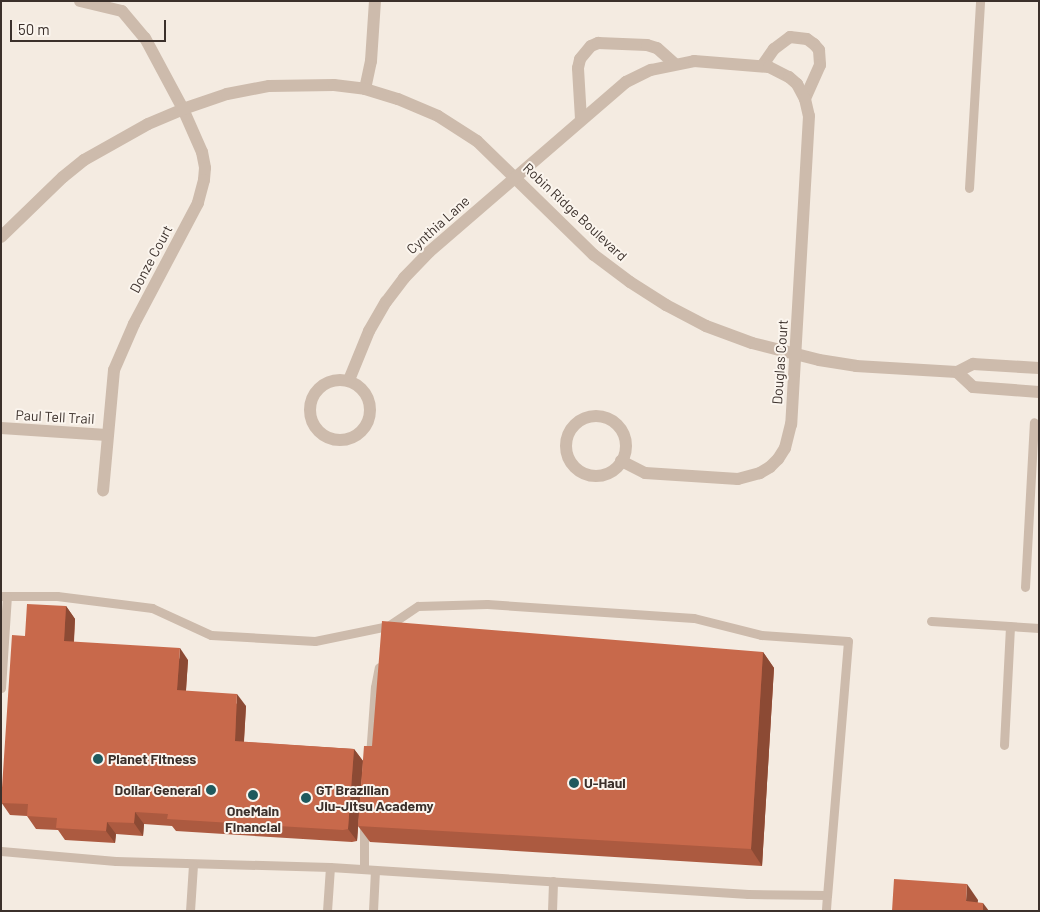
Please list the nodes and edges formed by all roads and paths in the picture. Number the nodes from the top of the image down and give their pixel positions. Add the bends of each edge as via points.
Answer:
1 (80, 1) edge
2 (375, 1) edge
3 (980, 1) edge
4 (675, 64) junction
5 (762, 66) junction
6 (365, 89) junction
7 (806, 99) junction
8 (183, 109) junction
9 (581, 119) junction
10 (515, 177) junction
11 (969, 188) dead end
12 (1, 237) edge
13 (796, 355) junction
14 (1039, 368) edge
15 (957, 372) junction
16 (348, 380) junction
17 (1039, 392) edge
18 (1034, 422) dead end
19 (1, 428) edge
20 (107, 435) junction
21 (621, 462) junction
22 (103, 491) dead end
23 (1034, 507) edge
24 (1025, 587) dead end
25 (4, 596) edge
26 (931, 622) dead end
27 (388, 626) junction
28 (1010, 626) junction
29 (1039, 628) edge
30 (384, 643) edge
31 (381, 661) edge
32 (1, 688) edge
33 (1004, 745) dead end
34 (369, 764) edge
35 (365, 813) edge
36 (1, 851) edge
37 (193, 864) junction
38 (330, 867) junction
39 (364, 869) junction
40 (375, 870) junction
41 (552, 880) junction
42 (827, 895) junction
43 (190, 911) edge
44 (327, 911) edge
45 (374, 911) edge
46 (552, 911) edge
47 (826, 911) edge

1 - 8 street, Donze Court via 122,11 145,38
2 - 6 street via 371,61
3 - 11 lane
4 - 5 street, Cynthia Lane via 713,61
4 - 9 street, Cynthia Lane via 651,70 626,82
4 - 9 street via 657,48 647,45 598,43 591,46 580,58 578,68
5 - 7 street, Cynthia Lane via 789,76
5 - 7 street via 781,41 790,37 807,39 814,44 819,50 820,65
6 - 8 street, Robin Ridge Boulevard via 334,84 269,86 227,94
6 - 10 street, Robin Ridge Boulevard via 398,98 438,116 477,142
7 - 13 street, Douglas Court via 809,116
8 - 12 street via 84,160
8 - 20 street, Donze Court via 202,152 205,168 202,192 114,370
9 - 10 street, Cynthia Lane
10 - 13 street, Robin Ridge Boulevard via 594,255 644,291 706,326
10 - 16 street, Cynthia Lane via 404,278 369,331
13 - 15 street, Robin Ridge Boulevard via 856,366
13 - 21 street, Douglas Court via 789,436 778,459 770,467 738,479 645,472
14 - 15 street via 973,364
15 - 17 street via 973,387
16 - 16 street via 329,381 314,394 310,403 312,422 325,437 344,440 360,433 370,417 369,398 357,384
18 - 23 lane
19 - 20 street, Paul Tell Trail
20 - 22 street, Donze Court
21 - 21 street via 626,445 621,429 615,423 600,416 591,416 570,430 566,448 573,465 580,471 598,476
23 - 24 lane
25 - 27 lane via 58,596 152,608 211,635 315,641
25 - 32 lane
26 - 28 lane
27 - 30 lane
27 - 42 lane via 418,606 487,604 694,618 761,635 848,641
28 - 29 lane
28 - 33 lane
31 - 34 lane via 375,686
35 - 39 lane
36 - 37 lane
37 - 38 lane
37 - 43 lane
38 - 39 lane
38 - 44 lane
39 - 40 lane
40 - 41 lane
40 - 45 lane
41 - 42 lane via 748,894
41 - 46 lane
42 - 47 lane

